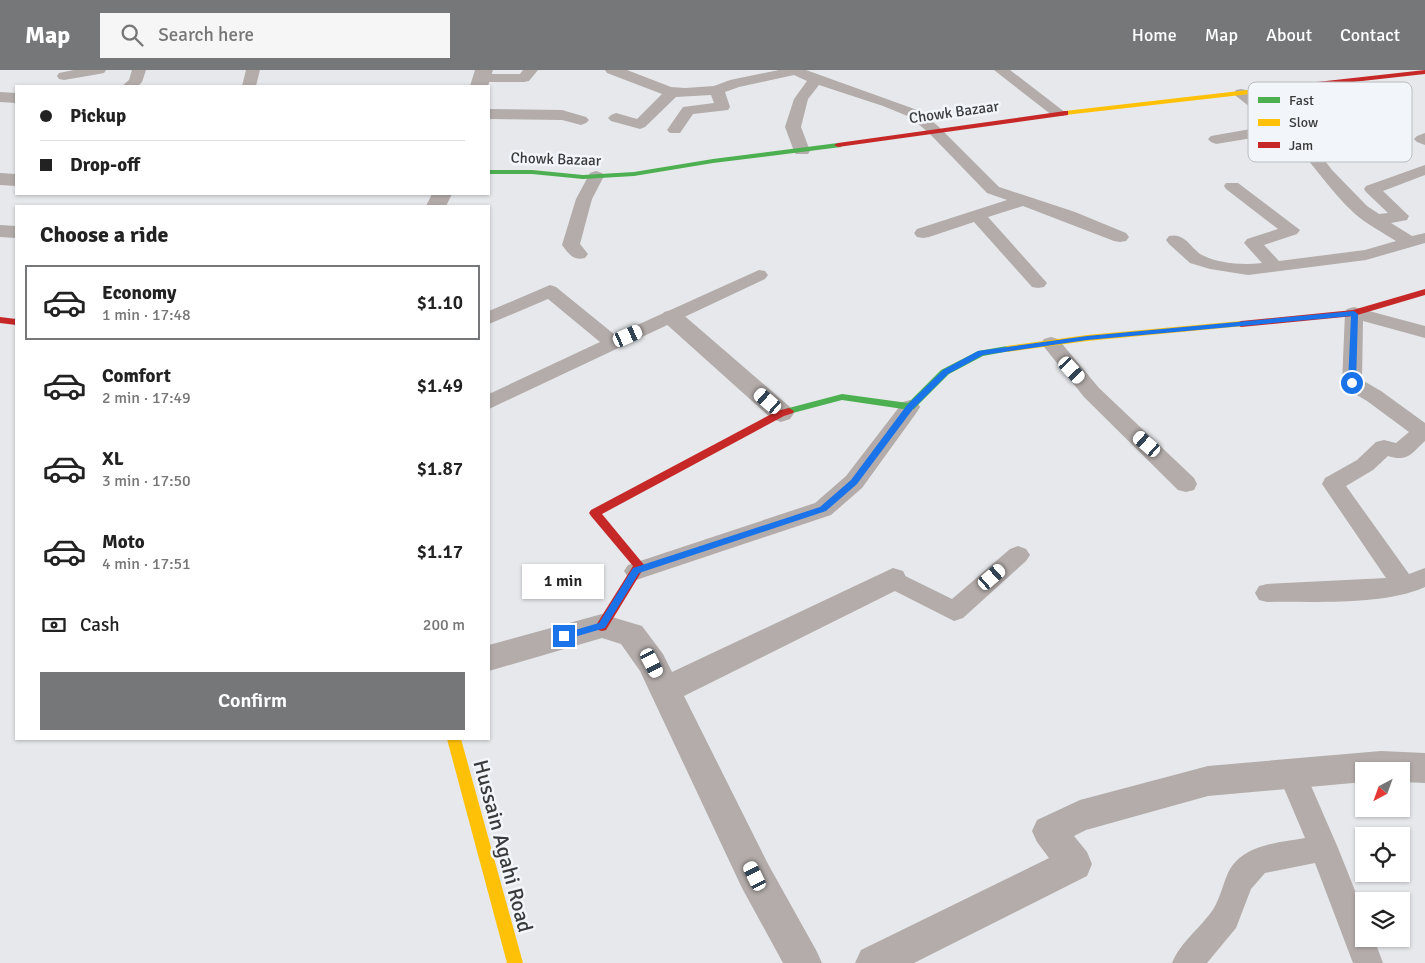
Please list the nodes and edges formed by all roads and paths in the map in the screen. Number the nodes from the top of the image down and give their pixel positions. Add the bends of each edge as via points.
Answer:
1 (99, 70) edge
2 (140, 70) edge
3 (253, 70) edge
4 (531, 70) edge
5 (612, 70) edge
6 (731, 70) edge
7 (794, 70) edge
8 (1001, 70) edge
9 (1421, 72) edge
10 (64, 76) dead end
11 (482, 78) edge
12 (816, 79) junction
13 (747, 81) junction
14 (1335, 82) edge
15 (130, 85) edge
16 (249, 85) edge
17 (717, 90) junction
18 (672, 92) junction
19 (1248, 92) edge
20 (1240, 93) junction
21 (0, 97) edge
22 (15, 98) edge
23 (1248, 99) edge
24 (1058, 113) junction
25 (490, 114) edge
26 (616, 118) dead end
27 (581, 120) dead end
28 (675, 130) dead end
29 (934, 130) junction
30 (1248, 134) edge
31 (1216, 139) dead end
32 (802, 151) junction
33 (1317, 162) edge
34 (1425, 170) edge
35 (490, 172) edge
36 (596, 176) junction
37 (1232, 186) dead end
38 (1024, 200) junction
39 (977, 216) junction
40 (1376, 220) junction
41 (0, 231) edge
42 (15, 232) edge
43 (923, 233) dead end
44 (1120, 237) dead end
45 (1175, 240) dead end
46 (1417, 240) edge
47 (578, 254) dead end
48 (1275, 267) junction
49 (759, 276) dead end
50 (1038, 283) dead end
51 (1425, 292) edge
52 (1354, 314) junction
53 (672, 317) junction
54 (490, 318) edge
55 (0, 320) edge
56 (15, 322) edge
57 (1425, 332) edge
58 (614, 343) junction
59 (1052, 343) junction
60 (490, 402) edge
61 (910, 407) junction
62 (781, 413) junction
63 (1424, 433) edge
64 (1186, 484) dead end
65 (1018, 555) dead end
66 (636, 571) junction
67 (893, 579) joint
68 (1415, 581) edge
69 (1267, 592) dead end
70 (602, 626) junction
71 (490, 658) edge
72 (666, 690) junction
73 (454, 740) edge
74 (1425, 768) edge
75 (1292, 774) junction
76 (1324, 848) junction
77 (515, 963) edge
78 (803, 963) edge
79 (874, 963) edge
80 (1187, 963) edge
81 (1368, 963) edge

1 - 10 lane
2 - 15 lane
3 - 16 lane
4 - 11 lane via 524,78
5 - 18 lane
6 - 13 lane
7 - 12 lane
7 - 13 lane
8 - 24 lane
9 - 14 street, Chowk Bazaar
12 - 29 lane via 915,114
12 - 32 lane via 801,99 793,127
13 - 17 lane
17 - 18 lane
17 - 28 lane via 723,107 688,110
18 - 26 lane via 640,124
19 - 20 street, Chowk Bazaar
20 - 23 lane
20 - 24 street, Chowk Bazaar
21 - 22 street
24 - 29 street, Chowk Bazaar
25 - 27 lane via 562,115
29 - 32 street, Chowk Bazaar
29 - 38 lane via 994,190
30 - 31 lane
32 - 36 street, Chowk Bazaar via 634,174
33 - 40 lane via 1361,210
34 - 40 lane via 1372,189 1401,216
35 - 36 street, Chowk Bazaar
36 - 47 lane via 584,199 571,244
37 - 48 lane via 1291,230 1253,242
38 - 39 lane
38 - 44 lane
39 - 43 lane
39 - 50 lane
40 - 46 lane
41 - 42 street
45 - 48 lane via 1196,259 1210,264 1248,270
46 - 48 lane via 1366,255
49 - 53 lane
51 - 52 street
52 - 57 lane
52 - 59 street
52 - 63 lane via 1352,383
53 - 58 lane
53 - 62 street
54 - 58 lane via 550,291
55 - 56 street
58 - 60 lane
59 - 61 street via 981,353 945,372
59 - 64 lane via 1096,398 1161,456
61 - 62 street via 842,397
61 - 66 lane via 854,482 823,509
62 - 66 street via 595,513 639,566
63 - 68 lane via 1400,452 1384,447 1366,465 1333,484
65 - 67 lane via 954,610
66 - 70 street
67 - 72 street
68 - 69 lane via 1376,589
70 - 71 street
70 - 72 street via 631,636 652,663
72 - 78 street via 755,876
73 - 77 street, Hussain Agahi Road
74 - 75 street via 1381,766
75 - 76 lane
75 - 79 street via 1208,781 1080,816 1049,831 1074,864
76 - 80 lane via 1257,862 1240,880 1225,918
76 - 81 lane

